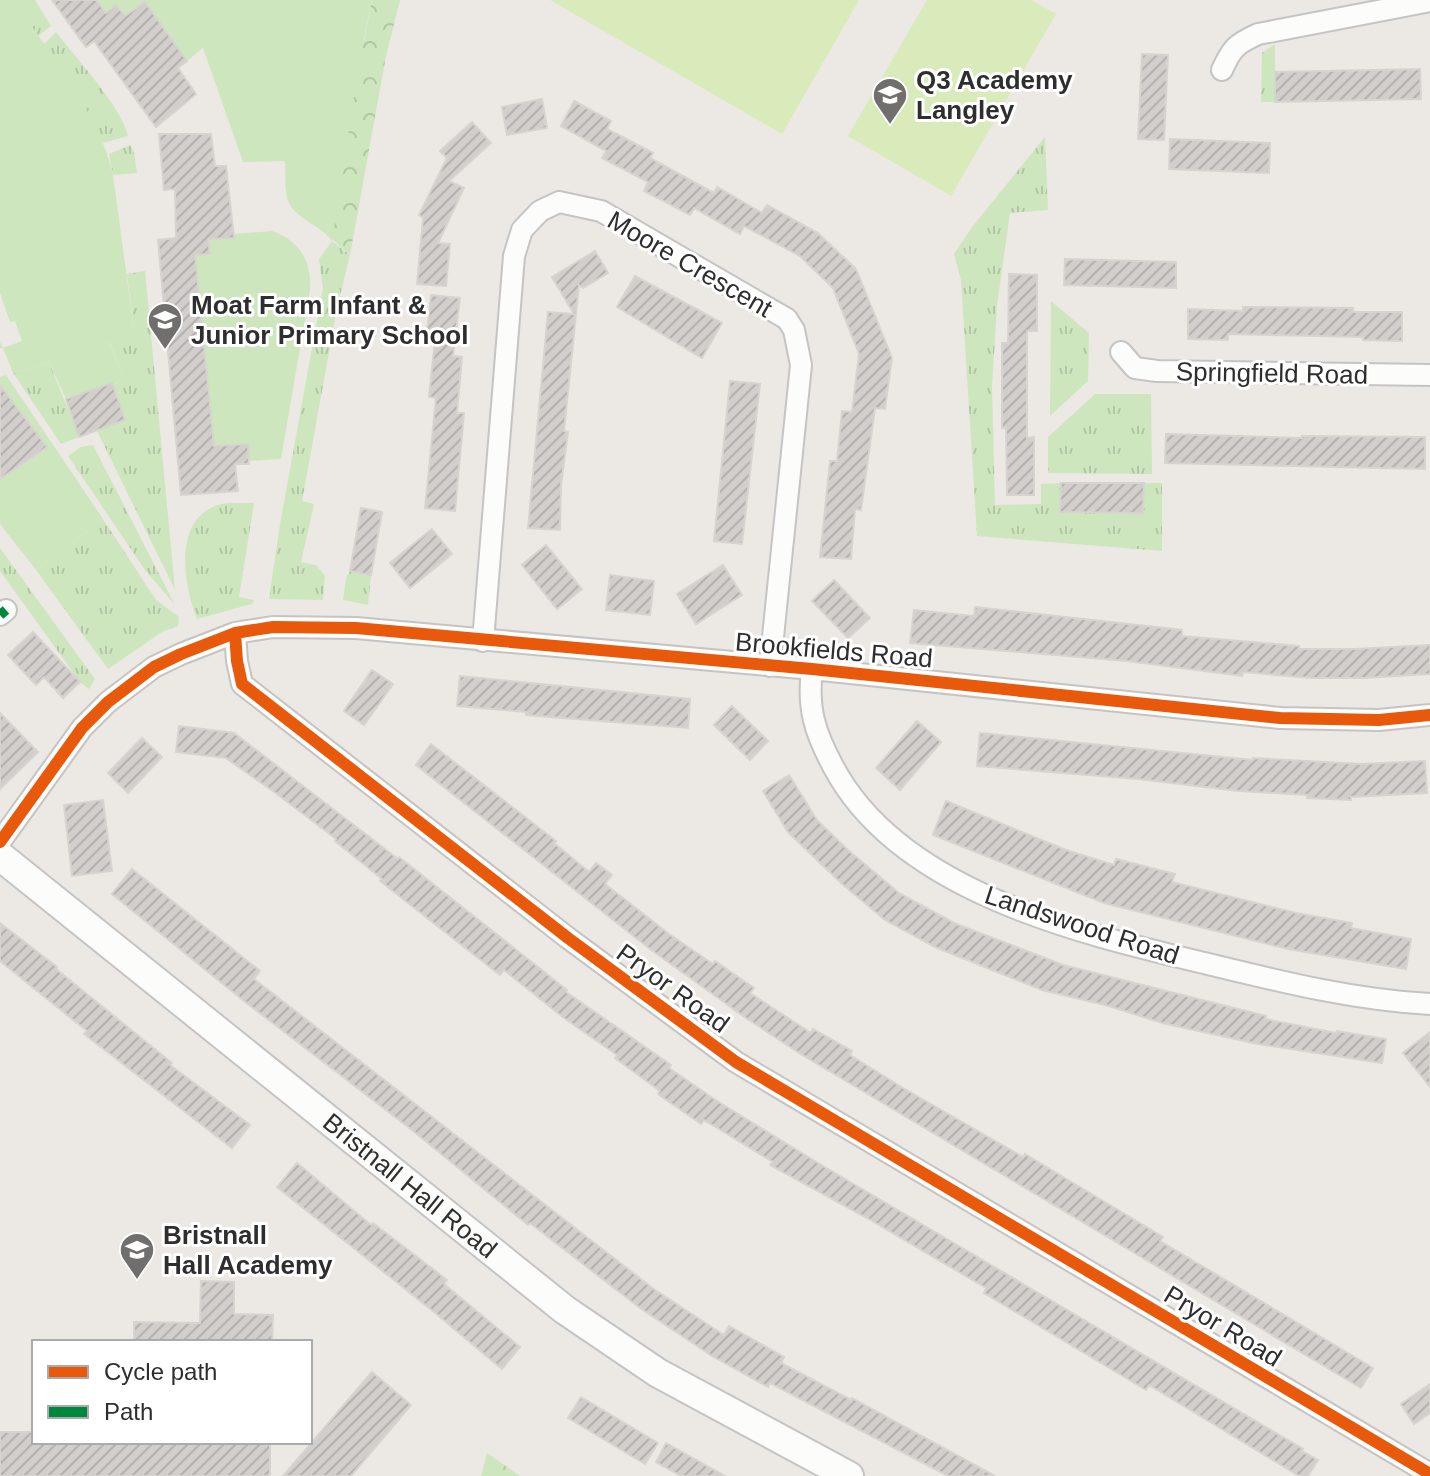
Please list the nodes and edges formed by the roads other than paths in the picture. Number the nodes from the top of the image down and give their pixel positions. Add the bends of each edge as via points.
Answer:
1 (1430, 1) edge
2 (1222, 70) dead end
3 (1121, 352) dead end
4 (1430, 375) edge
5 (235, 633) junction
6 (483, 641) junction
7 (770, 666) junction
8 (812, 669) junction
9 (1430, 715) edge
10 (0, 842) edge
11 (0, 856) edge
12 (1430, 1004) edge
13 (833, 1472) edge
14 (1430, 1474) edge

1 - 2 street via 1258,34 1230,51
3 - 4 street, Springfield Road via 1135,368 1157,371
5 - 6 street, Brookfields Road via 329,626
5 - 10 street via 154,667 108,702 82,728
5 - 14 street, Pryor Road via 242,684 736,1062
6 - 7 street, Brookfields Road
6 - 7 street, Moore Crescent via 514,256 522,230 540,211 559,202 601,211 787,319 794,330 801,365
7 - 8 street, Brookfields Road
8 - 9 street, Brookfields Road via 1280,718
8 - 12 street, Landswood Road via 809,704 839,778 893,837 964,886 1050,920 1158,953 1301,986
11 - 13 street, Bristnall Hall Road via 565,1310 658,1373

